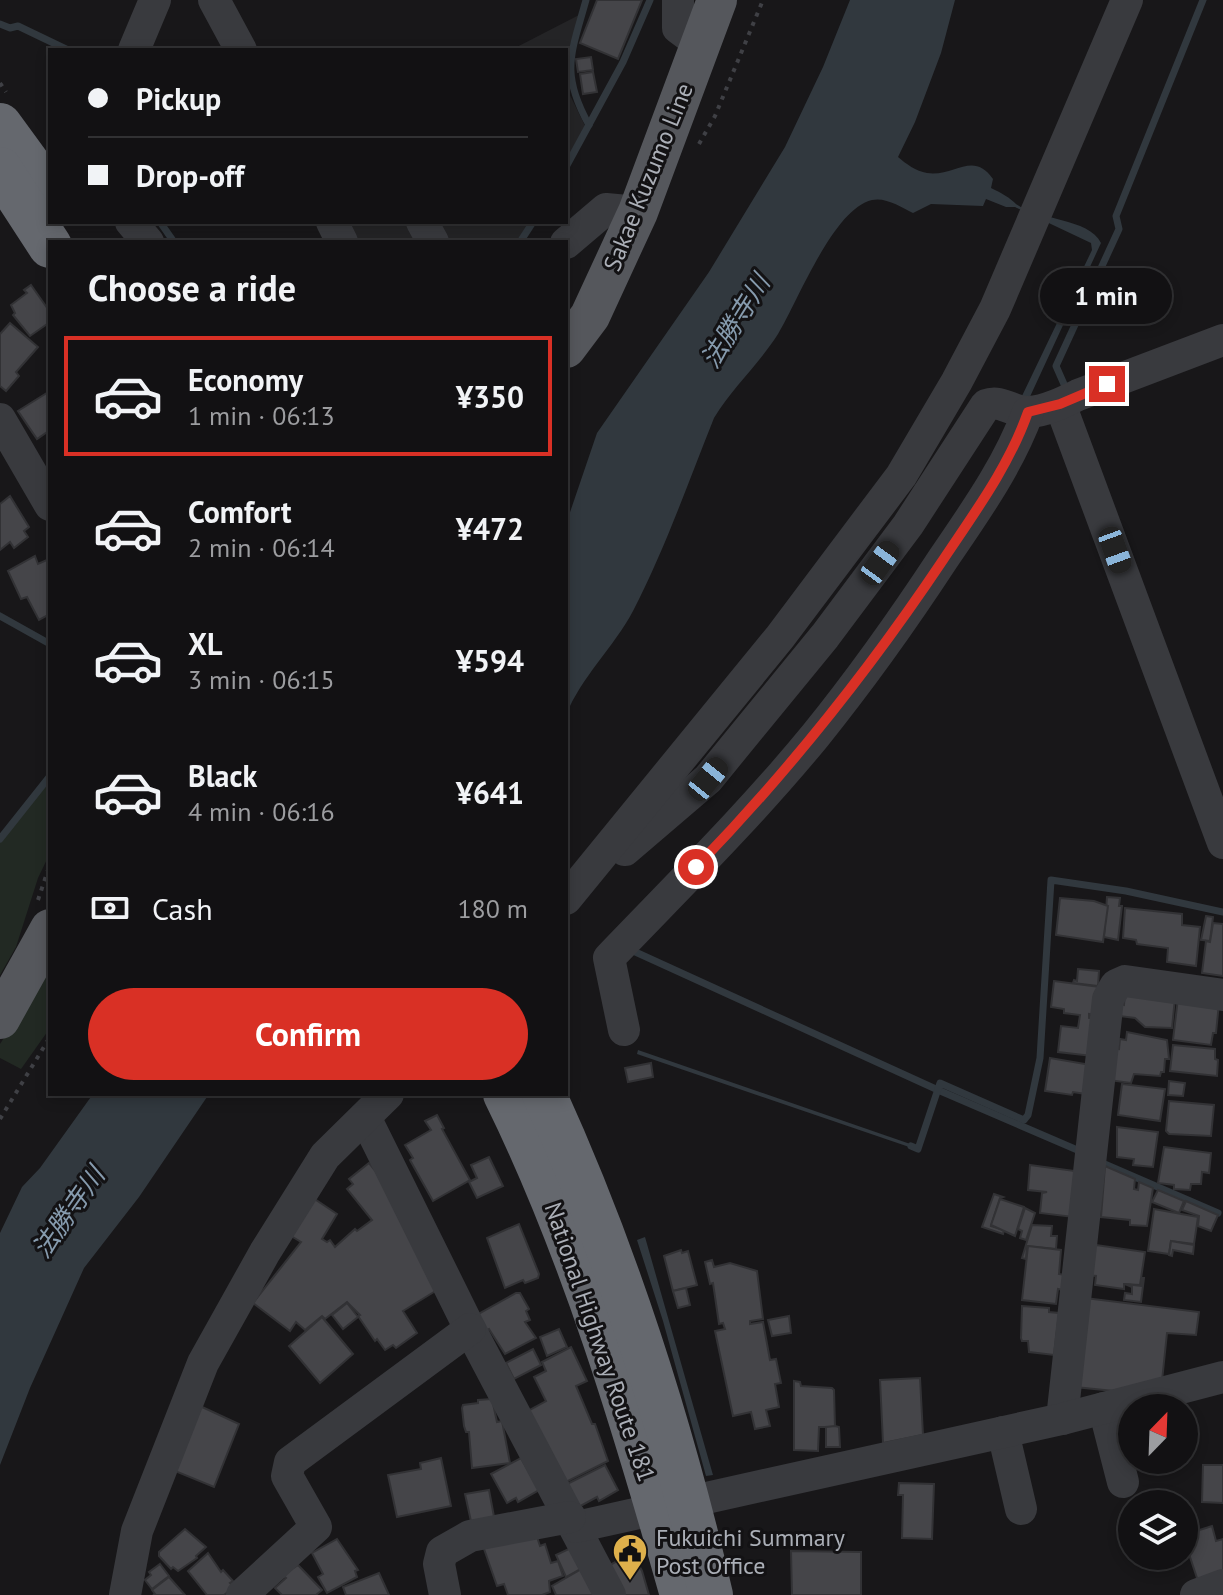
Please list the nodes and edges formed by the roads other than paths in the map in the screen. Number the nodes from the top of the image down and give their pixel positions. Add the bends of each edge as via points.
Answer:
1 (155, 0) edge
2 (214, 0) edge
3 (678, 0) edge
4 (717, 0) edge
5 (1127, 0) edge
6 (701, 45) junction
7 (135, 48) edge
8 (240, 48) edge
9 (0, 125) edge
10 (0, 169) edge
11 (48, 190) edge
12 (638, 212) junction
13 (133, 224) edge
14 (146, 240) edge
15 (568, 241) edge
16 (48, 243) edge
17 (1223, 340) edge
18 (568, 345) edge
19 (1060, 404) junction
20 (1028, 412) junction
21 (0, 419) edge
22 (48, 502) edge
23 (1223, 843) edge
24 (591, 868) junction
25 (568, 897) edge
26 (48, 933) edge
27 (1223, 995) edge
28 (0, 1019) edge
29 (624, 1030) dead end
30 (386, 1096) edge
31 (506, 1096) edge
32 (545, 1096) edge
33 (365, 1117) junction
34 (470, 1329) junction
35 (1223, 1377) edge
36 (1104, 1408) junction
37 (1062, 1419) junction
38 (1003, 1432) junction
39 (1123, 1482) dead end
40 (674, 1505) junction
41 (1021, 1509) dead end
42 (573, 1522) junction
43 (1223, 1585) edge
44 (248, 1593) edge
45 (125, 1595) edge
46 (445, 1595) edge
47 (610, 1595) edge
48 (682, 1595) edge
49 (711, 1595) edge
50 (1196, 1595) edge

1 - 7 street
2 - 8 street
3 - 6 street via 678,28
4 - 6 main road, Sakae Kuzumo Line
5 - 24 street via 970,357 901,476 780,637
6 - 12 main road, Sakae Kuzumo Line
9 - 11 highway
10 - 16 highway
12 - 15 street via 606,209
12 - 18 main road, Sakae Kuzumo Line via 590,316
13 - 14 street
17 - 19 street
19 - 20 street
19 - 23 street
20 - 24 street via 997,402 986,405 866,582 708,779 609,863
20 - 29 street via 996,480 907,615 815,736 609,958
21 - 22 street
24 - 25 street
26 - 28 main road
27 - 37 street via 1125,981 1108,999
30 - 33 street
31 - 40 highway, National Highway Route 181
32 - 40 highway, National Highway Route 181 via 596,1216
33 - 34 street
33 - 45 street via 325,1156 203,1363 137,1531
34 - 42 street
34 - 44 street via 290,1462 287,1476 316,1527
35 - 36 street
36 - 37 street
36 - 39 street
37 - 38 street
38 - 40 street
38 - 41 street
40 - 42 street
40 - 48 highway, National Highway Route 181
40 - 49 highway, National Highway Route 181
42 - 46 street via 470,1536 442,1552
42 - 47 street
43 - 50 street

